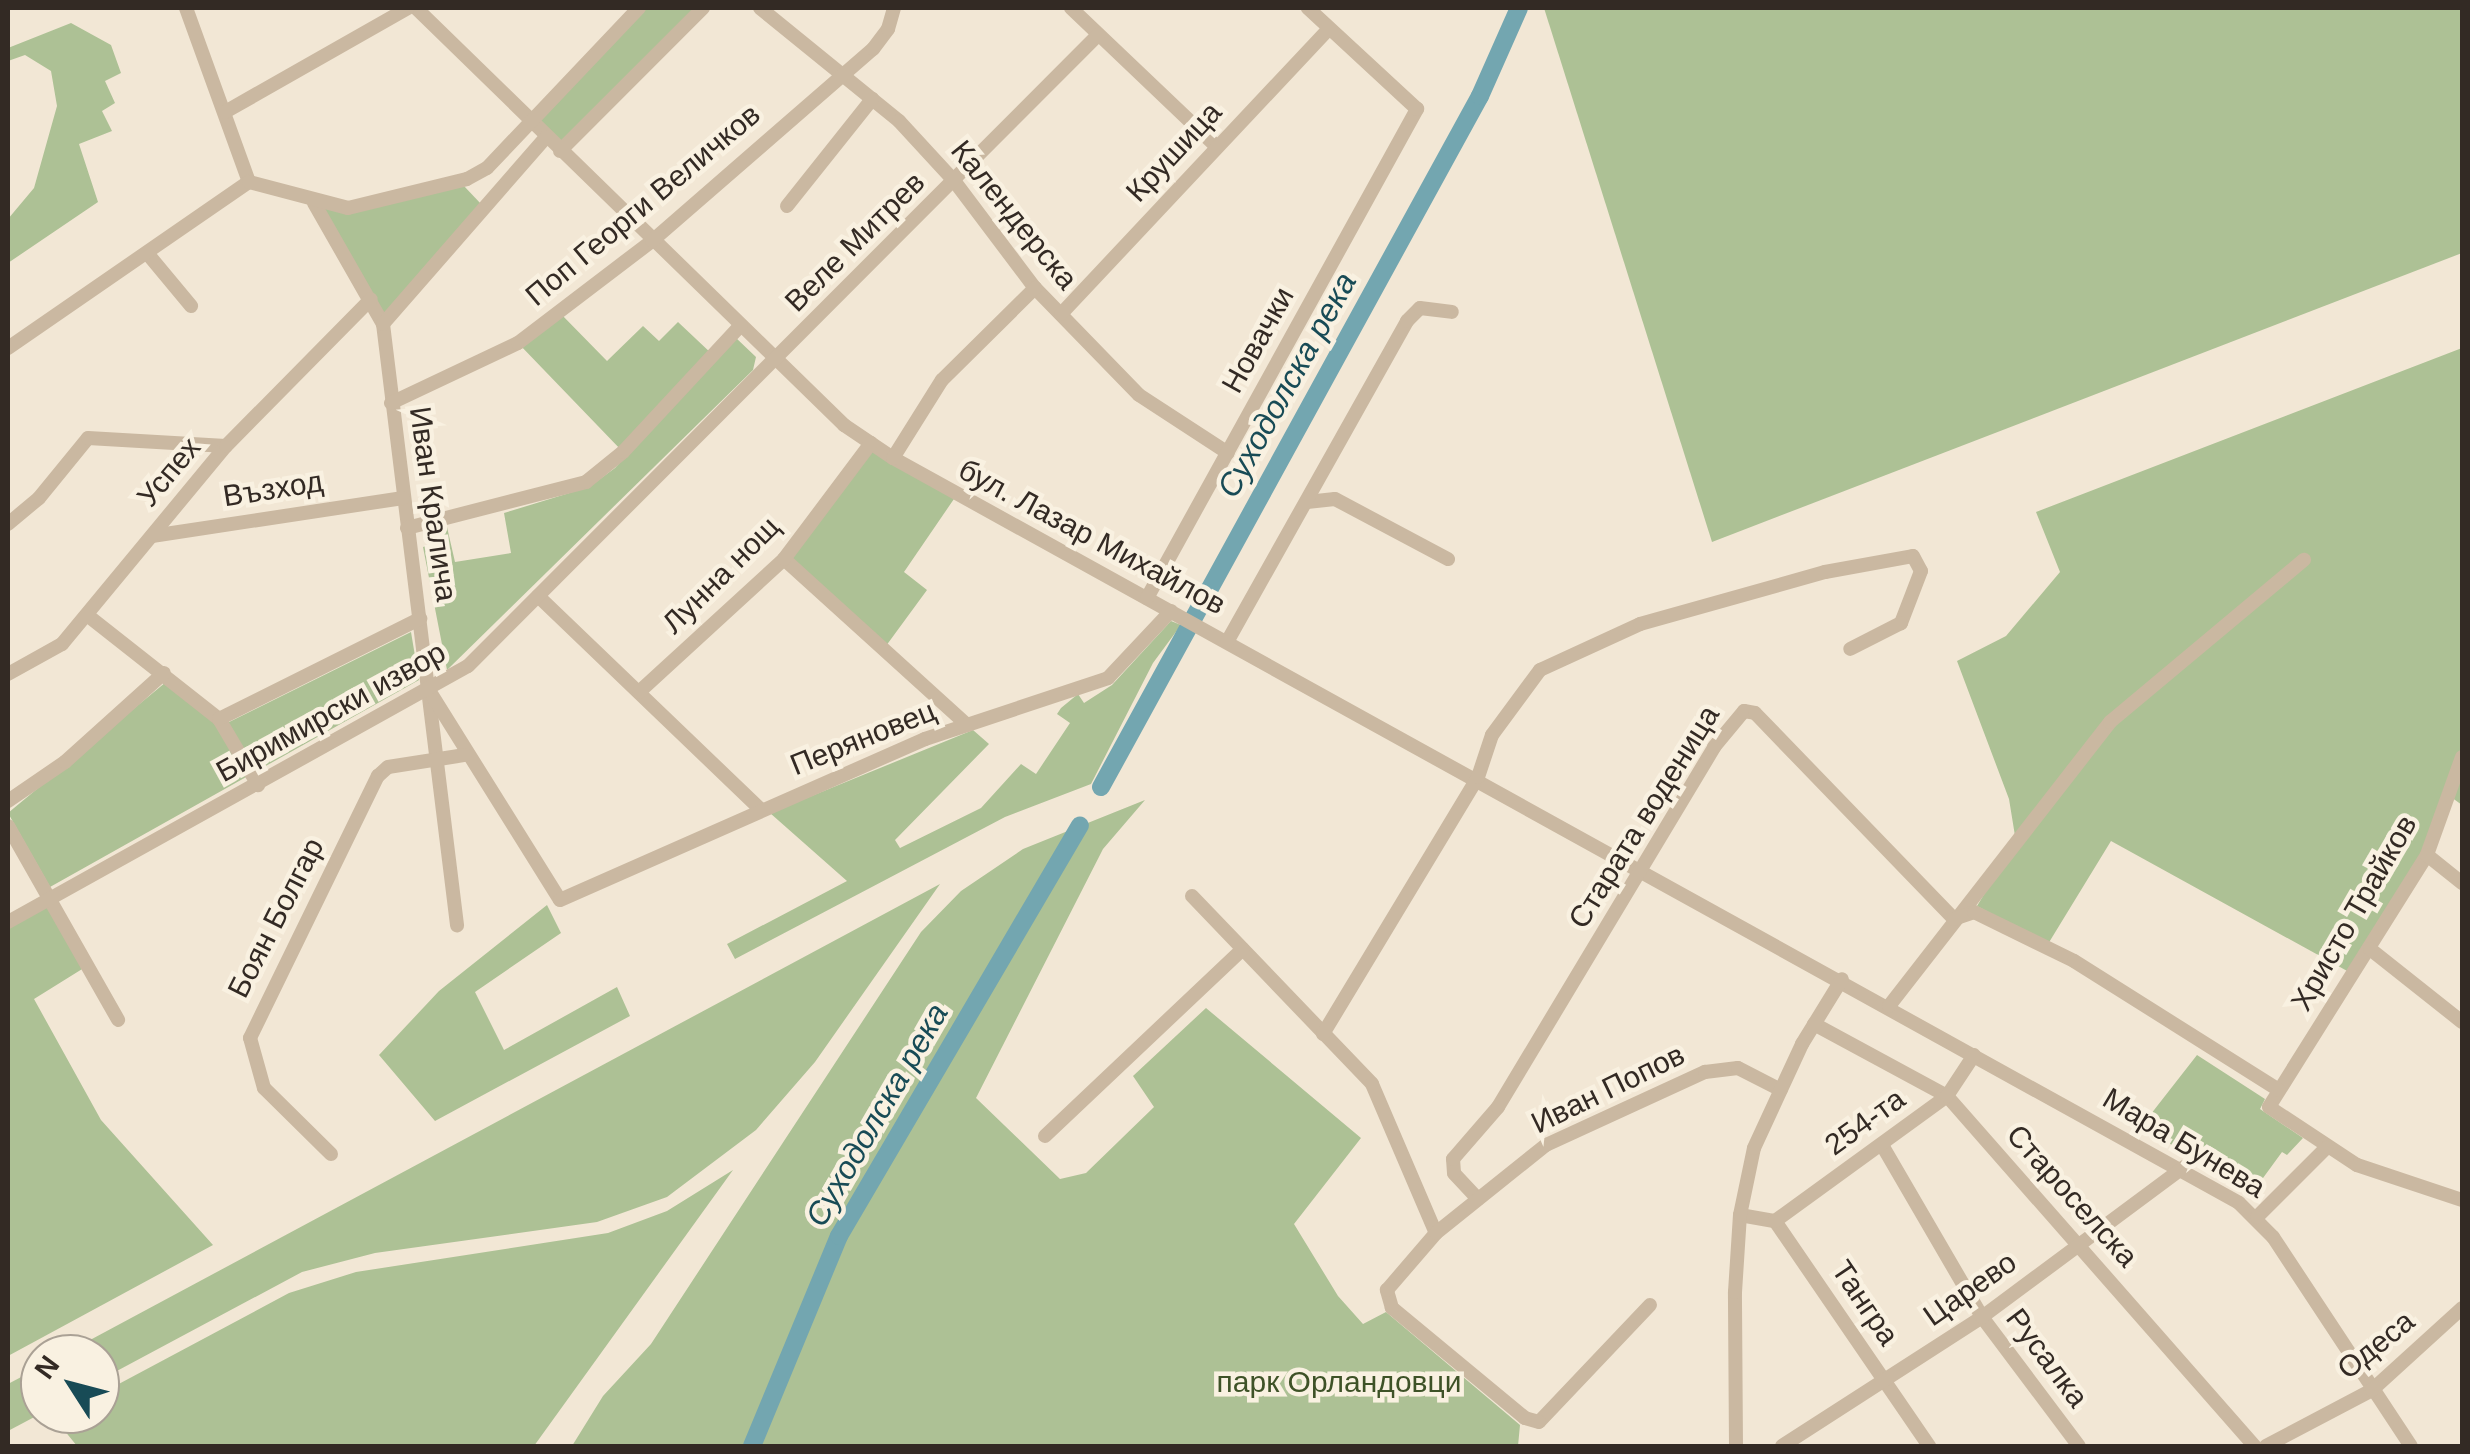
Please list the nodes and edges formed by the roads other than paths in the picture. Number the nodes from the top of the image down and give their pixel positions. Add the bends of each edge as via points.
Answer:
1 (186, 8) edge
2 (408, 8) edge
3 (416, 8) edge
4 (639, 8) edge
5 (703, 8) edge
6 (760, 8) edge
7 (894, 8) edge
8 (1308, 8) edge
9 (1077, 10) edge
10 (1329, 29) junction
11 (1098, 35) junction
12 (842, 75) junction
13 (872, 98) junction
14 (225, 112) junction
15 (530, 121) junction
16 (546, 137) junction
17 (1216, 146) junction
18 (560, 151) junction
19 (487, 168) junction
20 (248, 182) junction
21 (955, 182) junction
22 (504, 185) junction
23 (314, 203) junction
24 (787, 206) dead end
25 (652, 241) junction
26 (147, 253) junction
27 (1035, 288) junction
28 (371, 299) junction
29 (191, 306) dead end
30 (1452, 312) dead end
31 (1060, 314) junction
32 (383, 324) junction
33 (741, 325) junction
34 (8, 348) edge
35 (776, 358) junction
36 (391, 403) junction
37 (872, 443) junction
38 (226, 446) junction
39 (1228, 453) junction
40 (893, 458) junction
41 (403, 498) junction
42 (1307, 502) junction
43 (8, 524) edge
44 (407, 528) junction
45 (152, 536) junction
46 (1448, 559) dead end
47 (784, 560) junction
48 (2304, 560) dead end
49 (538, 596) junction
50 (1147, 598) junction
51 (1173, 612) junction
52 (87, 616) junction
53 (420, 620) junction
54 (1228, 642) junction
55 (1850, 649) dead end
56 (164, 673) junction
57 (8, 674) edge
58 (430, 692) junction
59 (640, 692) junction
60 (219, 719) junction
61 (966, 725) junction
62 (465, 755) junction
63 (2462, 757) edge
64 (433, 764) junction
65 (1478, 776) junction
66 (258, 785) junction
67 (8, 800) edge
68 (761, 810) junction
69 (8, 826) edge
70 (2427, 855) junction
71 (1640, 870) junction
72 (2462, 883) edge
73 (1192, 896) dead end
74 (48, 900) junction
75 (560, 900) joint
76 (1954, 919) junction
77 (8, 922) edge
78 (458, 926) dead end
79 (1243, 949) junction
80 (2370, 949) junction
81 (1842, 979) junction
82 (1889, 1006) junction
83 (118, 1020) dead end
84 (2462, 1022) edge
85 (1814, 1024) junction
86 (1323, 1034) junction
87 (1974, 1054) junction
88 (1781, 1090) junction
89 (2278, 1090) junction
90 (1947, 1096) junction
91 (1046, 1136) dead end
92 (1882, 1144) junction
93 (2326, 1148) junction
94 (330, 1154) dead end
95 (2184, 1167) junction
96 (1478, 1199) junction
97 (2462, 1200) edge
98 (1740, 1215) junction
99 (2256, 1217) junction
100 (1775, 1221) junction
101 (1436, 1233) junction
102 (2080, 1245) junction
103 (1650, 1305) dead end
104 (2462, 1308) edge
105 (1982, 1317) junction
106 (1884, 1380) junction
107 (2372, 1390) junction
108 (1736, 1446) edge
109 (1782, 1446) edge
110 (1929, 1446) edge
111 (2079, 1446) edge
112 (2255, 1446) edge
113 (2266, 1446) edge
114 (2411, 1446) edge

1 - 14 street
2 - 14 street
3 - 15 street, бул. Лазар Михайлов
4 - 15 street
5 - 18 street
6 - 12 street, Календерска
7 - 12 street, Поп Георги Величков via 888,29
8 - 10 street
9 - 11 street
10 - 17 street, Крушица
10 - 39 street, Новачки via 1417,109
11 - 17 street
11 - 21 street, Веле Митрев
12 - 13 street, Календерска
12 - 25 street, Поп Георги Величков
13 - 21 street, Календерска
13 - 24 street
14 - 20 street
15 - 16 street, бул. Лазар Михайлов
15 - 19 street
16 - 18 street, бул. Лазар Михайлов
16 - 22 street
17 - 31 street, Крушица
18 - 25 street, бул. Лазар Михайлов
19 - 22 street
19 - 23 street via 381,202 348,208
20 - 23 street
20 - 26 street
21 - 27 street, Календерска
21 - 35 street, Веле Митрев
22 - 32 street
23 - 28 street, Иван Кралича
25 - 33 street, бул. Лазар Михайлов
25 - 36 street, Поп Георги Величков via 518,343
26 - 29 street
26 - 34 street
27 - 31 street, Календерска
27 - 40 street via 942,380
28 - 32 street, Иван Кралича
28 - 38 street, Успех
30 - 42 street via 1420,308 1408,321
31 - 39 street, Календерска via 1139,395
32 - 36 street, Иван Кралича
33 - 35 street, бул. Лазар Михайлов
33 - 44 street via 624,452 586,482
35 - 37 street, бул. Лазар Михайлов
35 - 49 street, Биримирски извор
36 - 41 street, Иван Кралича
37 - 40 street, бул. Лазар Михайлов
37 - 47 street, Лунна нощ
38 - 43 street via 88,438
38 - 45 street, Успех
39 - 50 street, Новачки
40 - 50 street, бул. Лазар Михайлов
41 - 44 street, Иван Кралича
41 - 45 street, Възход
42 - 46 street via 1335,499
42 - 54 street
44 - 53 street, Иван Кралича
45 - 52 street, Успех
47 - 59 street, Лунна нощ
47 - 61 street
48 - 76 street via 2110,722
49 - 58 street, Биримирски извор via 468,666
49 - 59 street
50 - 51 street, бул. Лазар Михайлов
51 - 54 street, бул. Лазар Михайлов
51 - 61 street, Перяновец via 1108,678
52 - 56 street, Биримирски извор
52 - 57 street, Успех via 62,644
53 - 58 street, Иван Кралича
53 - 60 street, Биримирски извор
54 - 65 street, бул. Лазар Михайлов
55 - 65 street via 1901,623 1922,571 1914,556 1825,572 1640,624 1577,650 1540,670 1518,692
56 - 60 street, Биримирски извор
56 - 67 street via 65,762
58 - 62 street, Иван Кралича
58 - 64 street, Иван Кралича
58 - 66 street, Биримирски извор
59 - 68 street
60 - 66 street
61 - 68 street, Перяновец
62 - 64 street, Боян Болгар
62 - 75 street, Иван Кралича
63 - 70 street, Христо Трайков
64 - 78 street, Иван Кралича
64 - 94 street, Боян Болгар via 388,767 378,776 250,1038 264,1088
65 - 71 street, бул. Лазар Михайлов
65 - 86 street
66 - 74 street, Биримирски извор
68 - 75 street, Перяновец
69 - 74 street
70 - 72 street
70 - 80 street, Христо Трайков
71 - 76 street, Старата воденица via 1744,711 1755,713
71 - 81 street, бул. Лазар Михайлов
71 - 96 street, Старата воденица via 1498,1107 1453,1160 1454,1173
73 - 79 street
74 - 77 street, Биримирски извор
74 - 83 street
76 - 82 street
76 - 89 street via 1974,912 2074,961
79 - 86 street
79 - 91 street
80 - 84 street
80 - 89 street, Христо Трайков
81 - 82 street, Мара Бунева
81 - 85 street
82 - 87 street, Мара Бунева
85 - 88 street
85 - 90 street, Староселска
86 - 101 street via 1372,1084
87 - 90 street, 254-та
87 - 95 street, Мара Бунева
88 - 96 street, Иван Попов via 1738,1068 1705,1072 1546,1145
88 - 98 street via 1754,1148
89 - 93 street via 2272,1112
90 - 92 street, 254-та
90 - 102 street, Староселска
92 - 100 street, 254-та
92 - 105 street, Русалка
93 - 97 street via 2408,1185
93 - 99 street
95 - 99 street, Мара Бунева
95 - 102 street, Царево
96 - 101 street, Иван Попов
98 - 100 street
98 - 108 street
99 - 107 street, Мара Бунева
100 - 106 street, Тангра
101 - 103 street, Иван Попов via 1388,1290 1392,1308 1525,1418 1540,1422
102 - 105 street, Царево
102 - 112 street, Староселска
104 - 107 street, Одеса
105 - 106 street, Царево
105 - 111 street, Русалка
106 - 109 street, Царево
106 - 110 street, Тангра
107 - 113 street, Одеса
107 - 114 street, Мара Бунева

